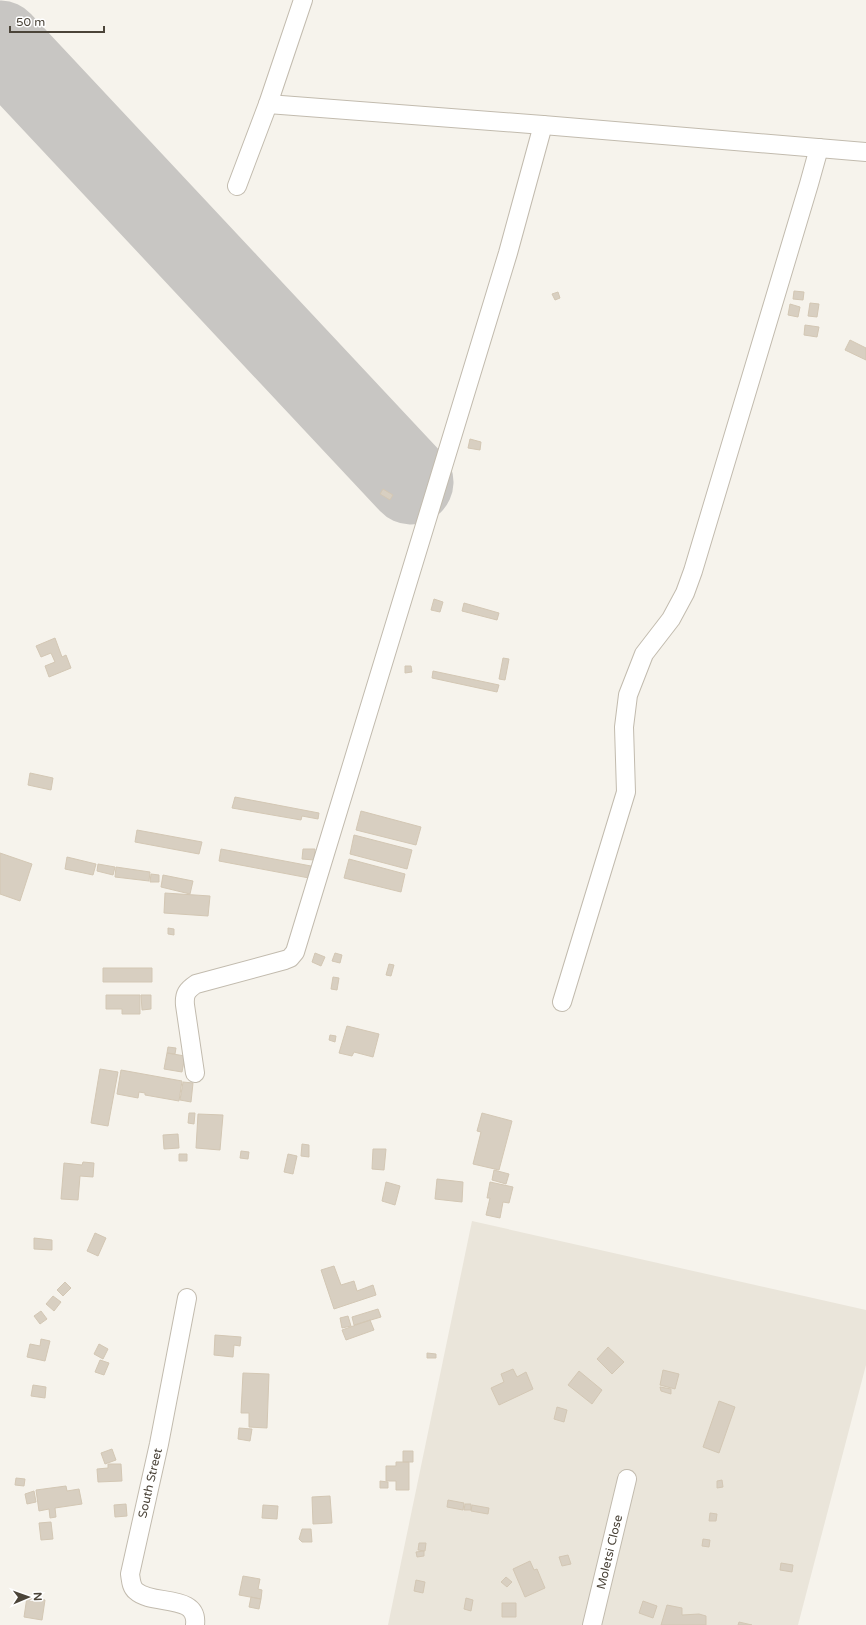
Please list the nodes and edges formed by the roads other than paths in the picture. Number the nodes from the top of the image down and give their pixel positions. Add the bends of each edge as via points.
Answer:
1 (303, 0) edge
2 (268, 104) junction
3 (544, 125) junction
4 (819, 148) junction
5 (866, 152) edge
6 (237, 186) dead end
7 (562, 1002) dead end
8 (195, 1073) dead end
9 (187, 1298) dead end
10 (627, 1479) dead end
11 (195, 1625) edge
12 (592, 1625) edge

1 - 2 street
2 - 3 street
2 - 6 street
3 - 4 street
3 - 8 street via 506,260 295,952 285,960 196,984 186,991 184,996
4 - 5 street
4 - 7 street via 693,571 671,619 644,654 628,695 624,727 626,792
9 - 11 street, South Street via 159,1444 130,1574 132,1586 142,1595 184,1604 190,1608 196,1617
10 - 12 street, Moletsi Close

